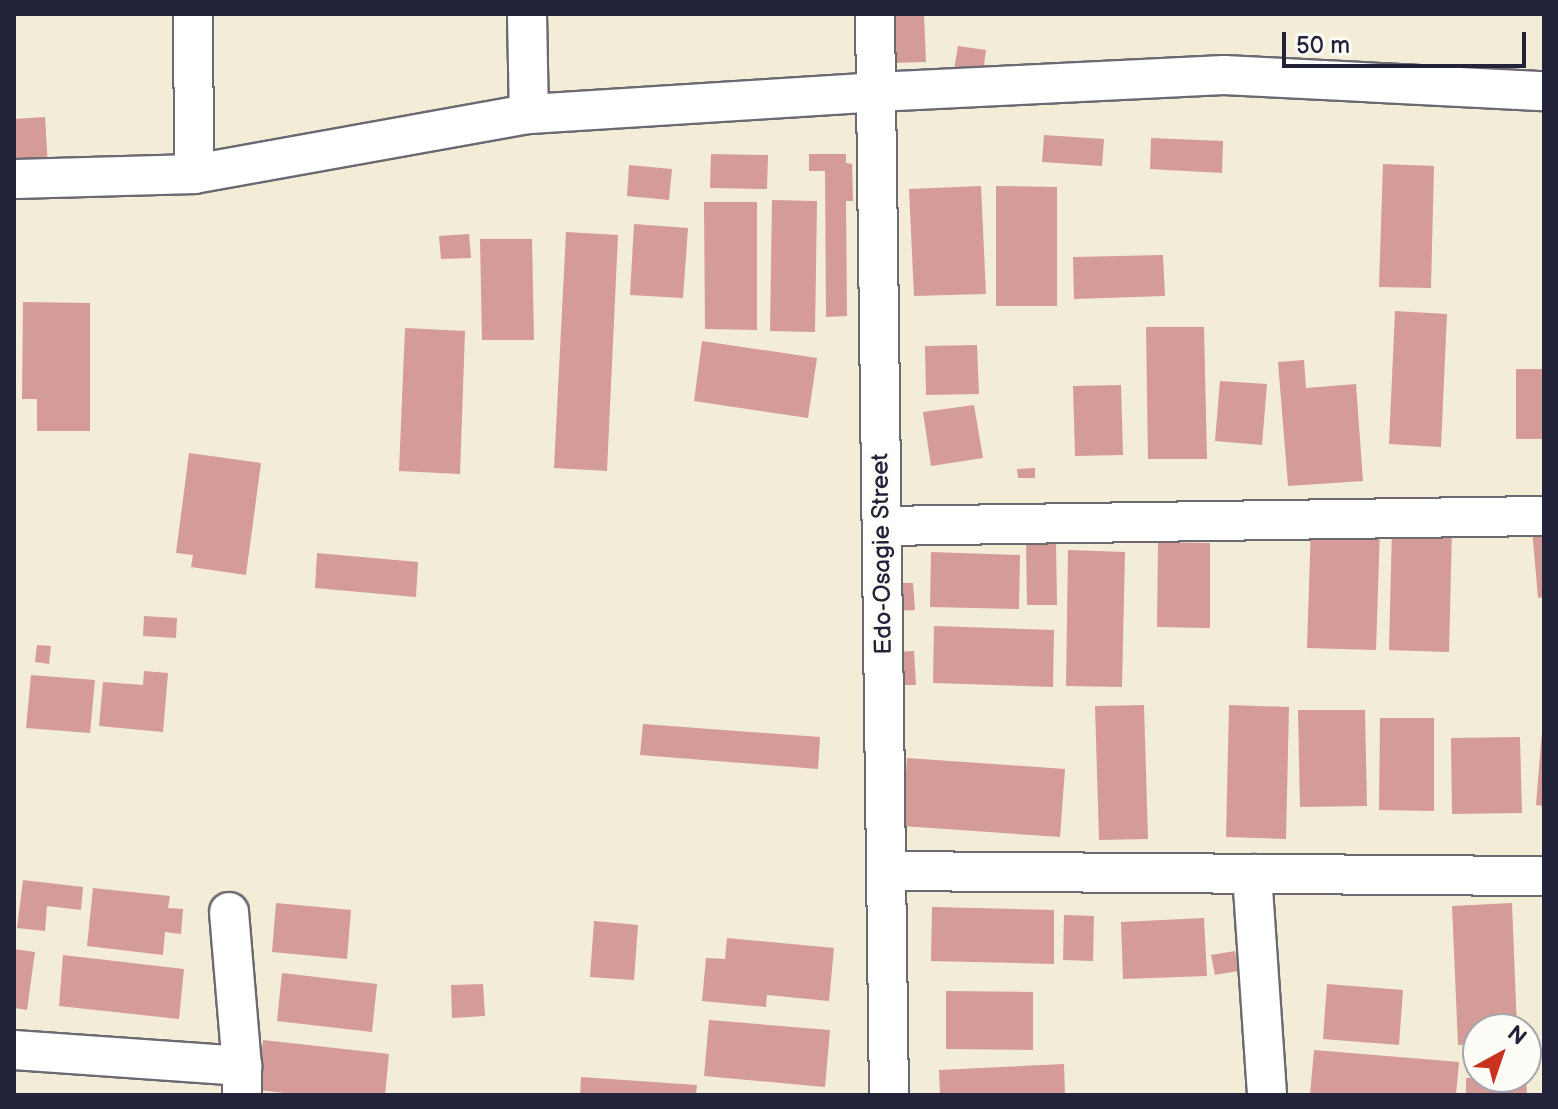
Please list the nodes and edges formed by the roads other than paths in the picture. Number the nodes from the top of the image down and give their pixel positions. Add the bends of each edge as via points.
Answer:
1 (193, 14) edge
2 (527, 14) edge
3 (875, 14) edge
4 (1544, 91) edge
5 (876, 92) junction
6 (529, 114) junction
7 (194, 174) junction
8 (14, 179) edge
9 (1544, 516) edge
10 (882, 526) junction
11 (886, 871) junction
12 (1252, 874) junction
13 (1544, 876) edge
14 (229, 912) dead end
15 (14, 1050) edge
16 (242, 1080) edge
17 (889, 1095) edge
18 (1267, 1095) edge

1 - 7 street
2 - 6 street
3 - 5 street, Edo-Osagie Street
4 - 5 street via 1224,75
5 - 6 street
5 - 10 street, Edo-Osagie Street
6 - 7 street
7 - 8 street
9 - 10 street
10 - 11 street, Edo-Osagie Street
11 - 12 street
11 - 17 street, Edo-Osagie Street
12 - 13 street
12 - 18 street
14 - 16 street
15 - 16 street

